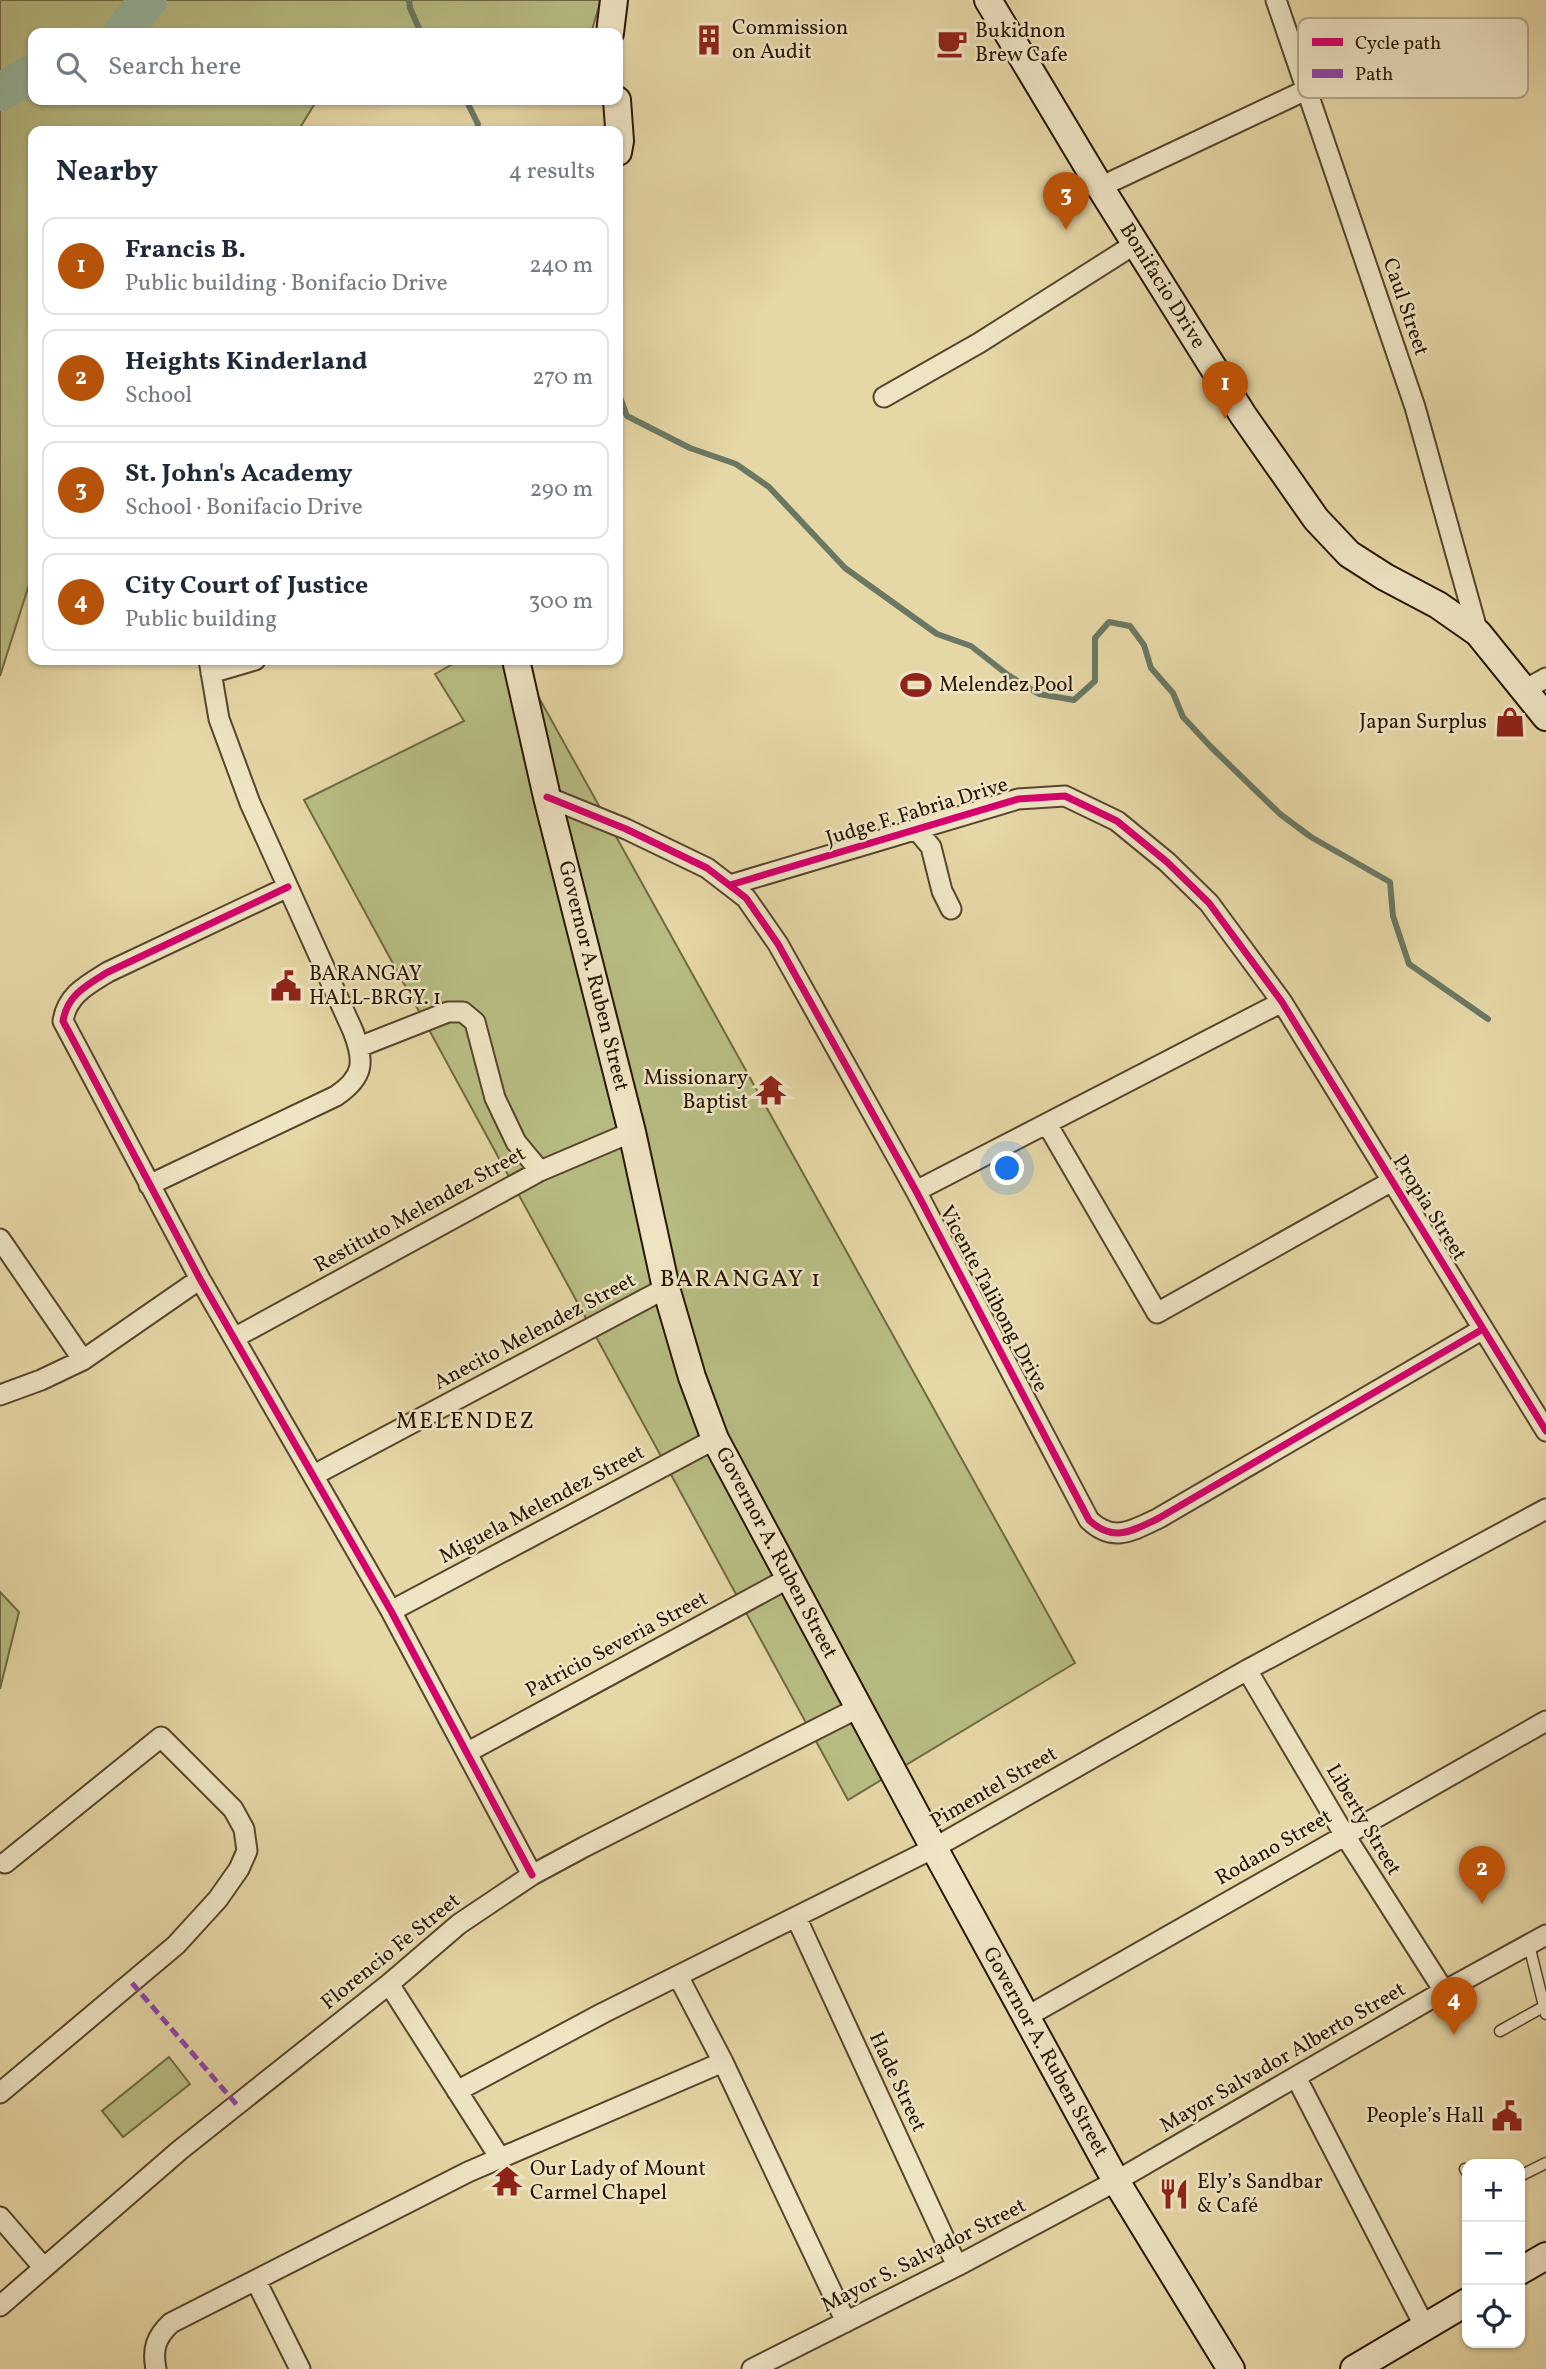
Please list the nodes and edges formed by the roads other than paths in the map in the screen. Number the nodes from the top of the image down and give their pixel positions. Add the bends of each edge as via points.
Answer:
1 (614, 0) edge
2 (988, 0) edge
3 (1276, 0) edge
4 (611, 28) edge
5 (1298, 66) edge
6 (1298, 94) edge
7 (1309, 98) edge
8 (617, 105) edge
9 (619, 126) edge
10 (1100, 187) junction
11 (1135, 244) junction
12 (884, 397) dead end
13 (1478, 633) junction
14 (517, 665) edge
15 (210, 667) edge
16 (1535, 684) edge
17 (1546, 718) edge
18 (547, 797) junction
19 (916, 829) junction
20 (730, 885) junction
21 (288, 887) junction
22 (951, 909) dead end
23 (1282, 1002) junction
24 (359, 1047) junction
25 (1046, 1124) junction
26 (632, 1132) junction
27 (540, 1171) junction
28 (1392, 1181) junction
29 (149, 1185) junction
30 (916, 1191) junction
31 (0, 1239) edge
32 (200, 1279) junction
33 (666, 1288) junction
34 (1483, 1329) junction
35 (234, 1338) junction
36 (83, 1360) junction
37 (0, 1395) edge
38 (1546, 1431) edge
39 (715, 1439) junction
40 (314, 1475) junction
41 (1546, 1509) edge
42 (789, 1578) junction
43 (391, 1611) junction
44 (1247, 1670) junction
45 (860, 1707) junction
46 (1546, 1721) edge
47 (468, 1752) junction
48 (1344, 1834) junction
49 (934, 1848) junction
50 (5, 1863) dead end
51 (532, 1875) junction
52 (796, 1917) junction
53 (1538, 1940) edge
54 (678, 1976) junction
55 (389, 1984) junction
56 (1444, 1991) junction
57 (1545, 2010) edge
58 (1026, 2017) junction
59 (1500, 2031) dead end
60 (723, 2062) junction
61 (1296, 2077) junction
62 (457, 2091) junction
63 (0, 2093) edge
64 (500, 2158) junction
65 (1546, 2163) edge
66 (1525, 2174) edge
67 (1116, 2181) junction
68 (0, 2217) edge
69 (1546, 2256) edge
70 (957, 2266) junction
71 (44, 2268) junction
72 (1525, 2268) edge
73 (256, 2281) junction
74 (1462, 2305) edge
75 (0, 2306) edge
76 (846, 2322) junction
77 (1425, 2327) junction
78 (156, 2369) edge
79 (300, 2369) edge
80 (752, 2369) edge
81 (1231, 2369) edge
82 (1354, 2369) edge

1 - 4 main road
2 - 10 main road, Bonifacio Drive
3 - 5 street, Caul Street
6 - 10 street
7 - 13 street, Caul Street via 1415,407
8 - 9 main road
10 - 11 main road, Bonifacio Drive
11 - 12 street
11 - 13 main road, Bonifacio Drive via 1242,415 1317,519 1349,554
13 - 16 main road, Bonifacio Drive
14 - 18 main road, Governor A. Ruben Street
15 - 21 street via 219,719
16 - 17 main road, Bonifacio Drive
18 - 20 street, Vicente Talibong Drive via 626,829 707,868
18 - 26 main road, Governor A. Ruben Street
19 - 20 street, Judge F. Fabria Drive
19 - 22 street via 931,847
19 - 23 street, Judge F. Fabria Drive via 1018,799 1065,796 1117,821 1167,862 1209,903
20 - 30 street, Vicente Talibong Drive via 746,898 778,944
21 - 24 street
21 - 29 street via 108,972 84,986 68,1004 63,1021
23 - 25 street
23 - 28 street, Propia Street
24 - 27 street via 447,1012 463,1012 475,1022 495,1098 516,1142
24 - 29 street via 360,1070 353,1084 336,1096
25 - 28 street via 1157,1312
25 - 30 street
26 - 27 street, Restituto Melendez Street
26 - 33 main road, Governor A. Ruben Street
27 - 35 street, Restituto Melendez Street
28 - 34 street, Propia Street
29 - 32 street
30 - 34 street, Vicente Talibong Drive via 1089,1520 1106,1532 1130,1532 1159,1518
31 - 36 street
32 - 35 street
32 - 36 street
33 - 39 main road, Governor A. Ruben Street
33 - 40 street, Anecito Melendez Street
34 - 38 street, Propia Street
35 - 40 street
36 - 37 street
39 - 42 main road, Governor A. Ruben Street
39 - 43 street, Miguela Melendez Street
40 - 43 street
41 - 44 street, Pimentel Street
42 - 45 main road, Governor A. Ruben Street
42 - 47 street, Patricio Severia Street
43 - 47 street
44 - 48 street, Liberty Street
44 - 49 street, Pimentel Street
45 - 49 main road, Governor A. Ruben Street
45 - 51 street, Florencio Fe Street
46 - 48 street, Rodano Street
47 - 51 street
48 - 56 street, Liberty Street
48 - 58 street, Rodano Street
49 - 52 street, Pimentel Street
49 - 58 main road, Governor A. Ruben Street
50 - 63 street via 161,1737 233,1809 244,1829 247,1851 218,1899 177,1945
51 - 55 street, Florencio Fe Street via 459,1924
52 - 54 street, Pimentel Street
52 - 70 street, Hade Street
53 - 56 street, Mayor Salvador Alberto Street
53 - 57 lane
54 - 60 street
54 - 62 street, Pimentel Street
55 - 62 street
55 - 71 street, Florencio Fe Street via 180,2150
56 - 61 street, Mayor Salvador Alberto Street
57 - 59 lane
58 - 67 main road, Governor A. Ruben Street
60 - 64 street
60 - 76 street
61 - 67 street, Mayor Salvador Alberto Street
61 - 77 street
62 - 64 street
64 - 73 street
65 - 66 lane
67 - 70 street, Mayor S. Salvador Street
67 - 81 main road, Governor A. Ruben Street
68 - 71 street
69 - 72 main road
70 - 76 street, Mayor S. Salvador Street
71 - 75 street, Florencio Fe Street
73 - 78 street via 171,2323 155,2343
73 - 79 street
74 - 77 main road
76 - 80 street, Mayor S. Salvador Street
77 - 82 main road

